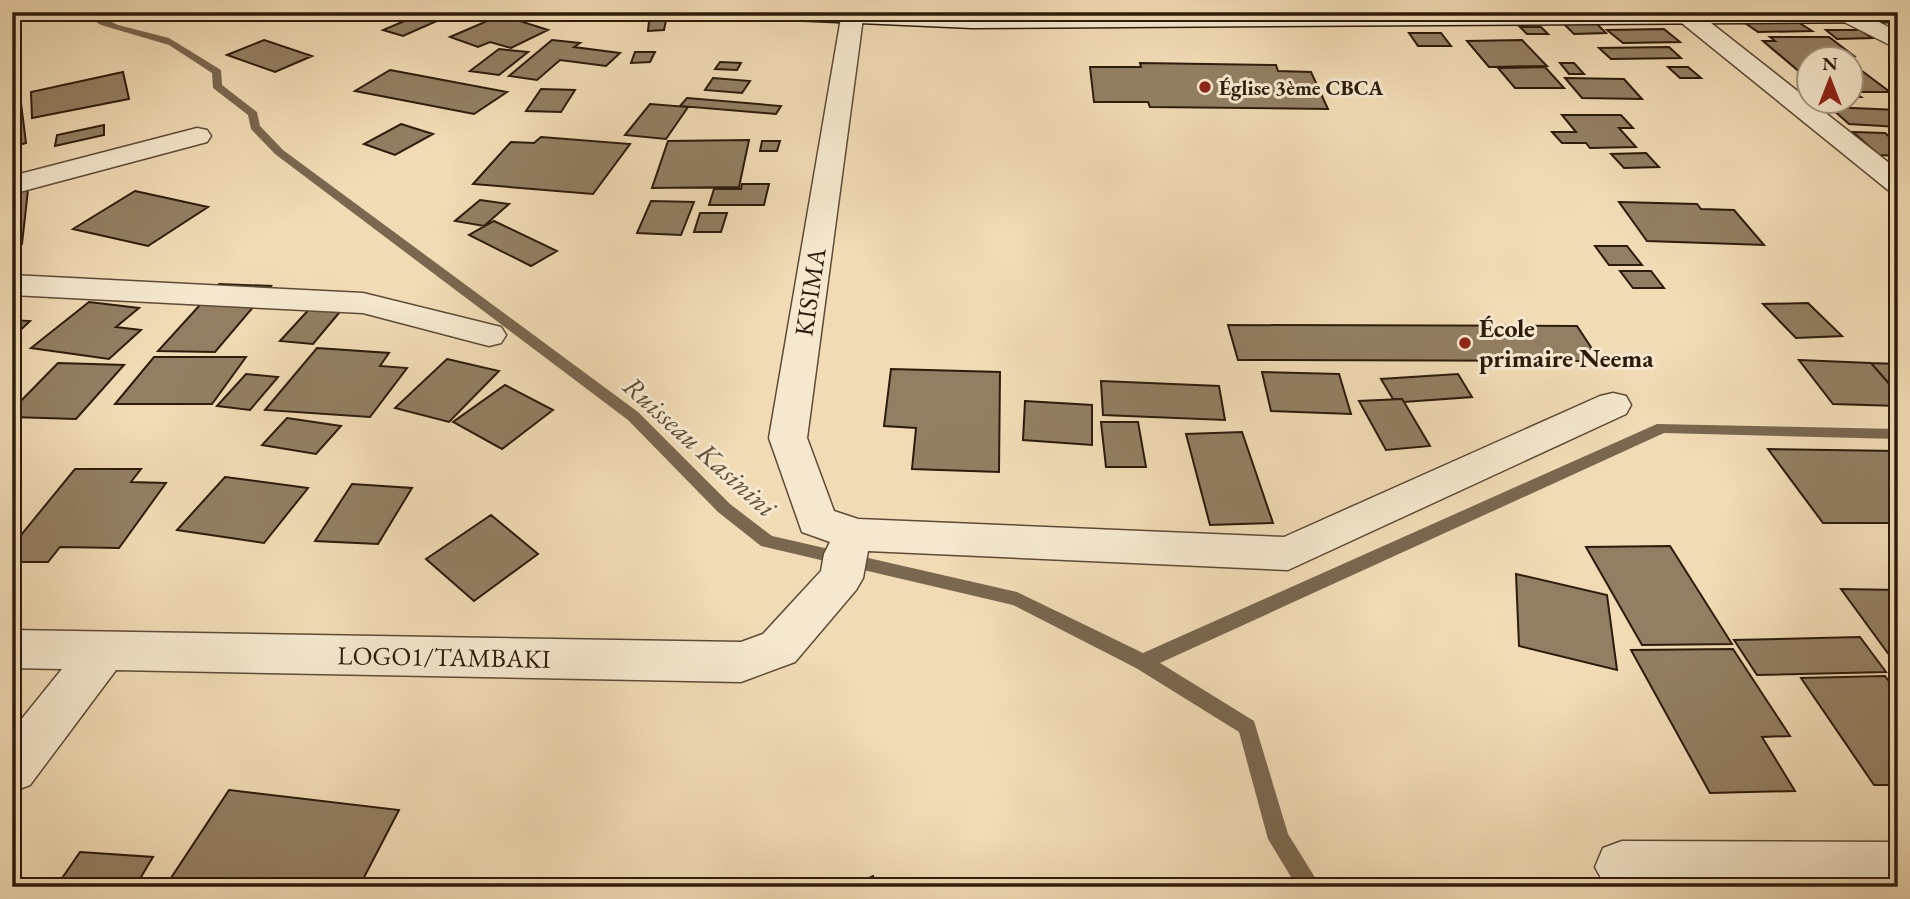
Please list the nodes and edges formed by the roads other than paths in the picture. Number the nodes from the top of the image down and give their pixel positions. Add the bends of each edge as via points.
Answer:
1 (769, 12) edge
2 (1686, 15) junction
3 (1898, 15) edge
4 (1850, 16) junction
5 (852, 18) junction
6 (1898, 42) edge
7 (197, 136) dead end
8 (1898, 184) edge
9 (12, 185) edge
10 (12, 285) edge
11 (489, 335) dead end
12 (1613, 405) dead end
13 (847, 556) junction
14 (12, 649) edge
15 (104, 651) junction
16 (12, 769) edge
17 (1622, 867) dead end
18 (1898, 869) edge

1 - 5 street
2 - 4 street
2 - 5 street
2 - 8 street
3 - 4 street
4 - 6 street
5 - 13 street, KISIMA via 788,438 817,521
7 - 9 street
10 - 11 street via 363,303
12 - 13 street via 1288,554
13 - 15 street, LOGO1/TAMBAKI via 779,648 741,662
14 - 15 street, LOGO1/TAMBAKI
15 - 16 street
17 - 18 street

